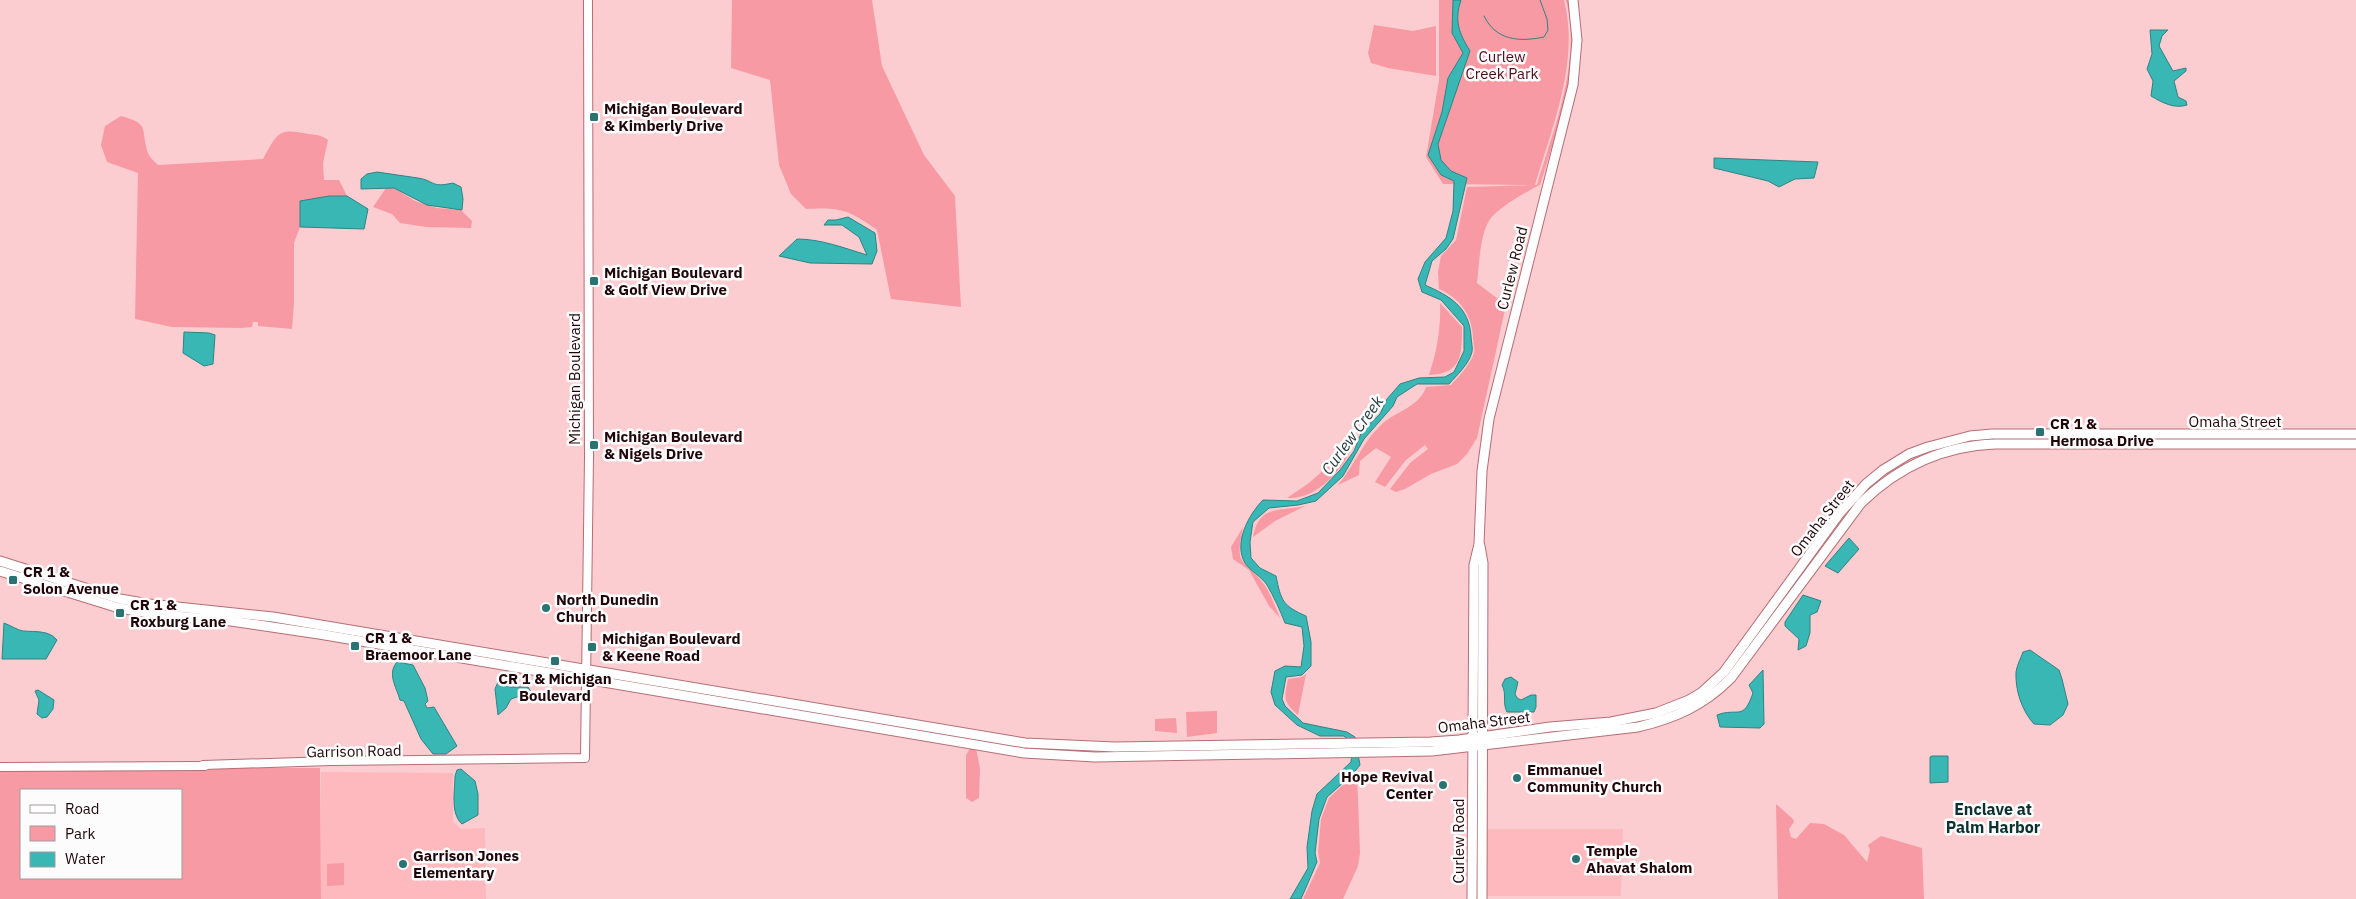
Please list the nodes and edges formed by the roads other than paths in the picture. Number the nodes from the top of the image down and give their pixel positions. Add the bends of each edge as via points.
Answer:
1 (588, 0) edge
2 (1573, 0) edge
3 (2356, 434) edge
4 (2356, 444) edge
5 (1479, 544) junction
6 (0, 561) edge
7 (0, 571) edge
8 (586, 675) junction
9 (1479, 741) junction
10 (1409, 752) junction
11 (585, 758) joint
12 (1472, 759) junction
13 (0, 767) edge
14 (1472, 840) junction
15 (1483, 895) edge
16 (1472, 899) edge

1 - 8 street, Michigan Boulevard
2 - 5 main road, Curlew Road via 1577,40 1573,85 1489,419 1482,471
3 - 9 main road, Omaha Street via 1992,434 1928,447 1883,470 1852,498 1734,660 1712,684 1689,700 1644,717
4 - 9 main road, Omaha Street via 1995,444 1970,445 1940,452 1885,480 1860,503 1743,664 1710,697 1669,719 1638,727
5 - 9 main road, Curlew Road via 1483,563
5 - 9 main road, Curlew Road via 1474,565 1473,626
6 - 8 main road via 123,599 273,617
7 - 8 main road via 119,608 224,620
8 - 9 main road, Omaha Street via 1032,744 1115,747
8 - 10 main road, Omaha Street via 1040,754 1095,757
8 - 11 street, Michigan Boulevard
9 - 10 main road, Omaha Street
9 - 12 main road, Curlew Road
9 - 15 main road, Curlew Road
10 - 12 main road via 1421,756 1461,754
11 - 13 street, Garrison Road via 289,766
12 - 14 main road, Curlew Road
14 - 15 main road via 1476,847 1477,883
14 - 16 main road, Curlew Road

